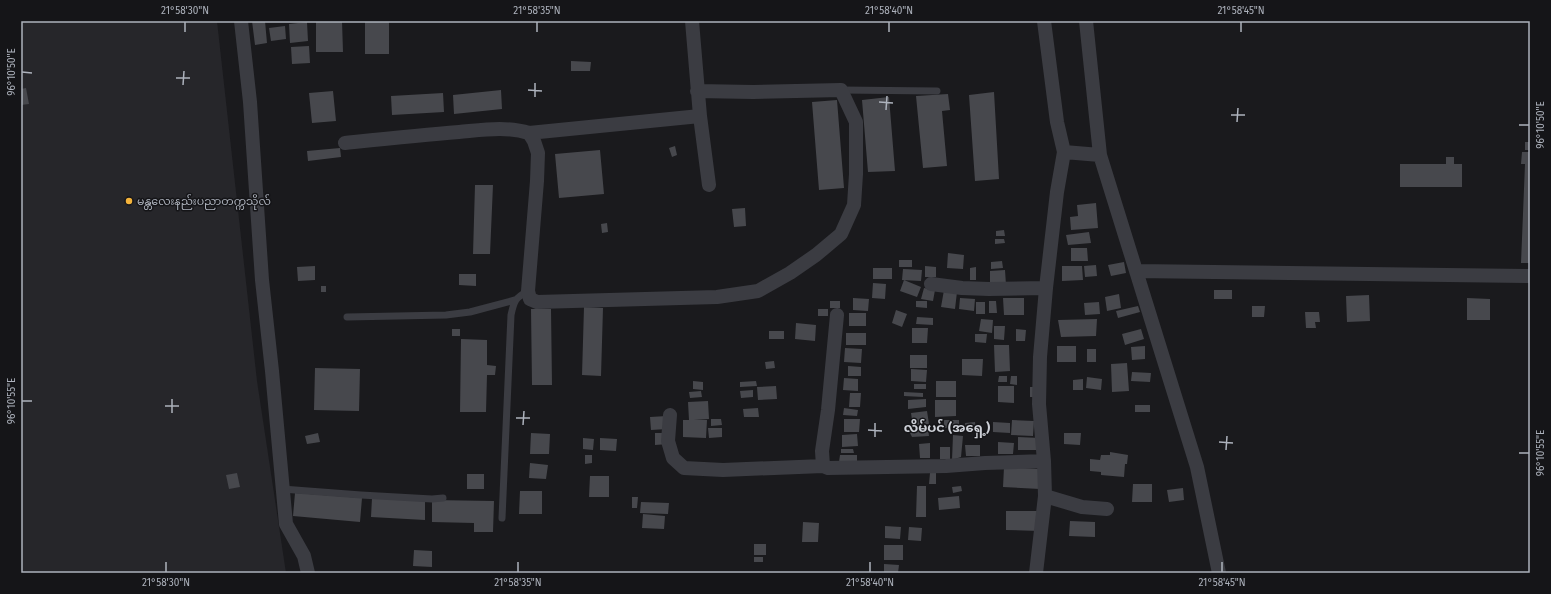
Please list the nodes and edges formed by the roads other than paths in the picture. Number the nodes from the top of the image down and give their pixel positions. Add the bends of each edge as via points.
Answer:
1 (241, 21) edge
2 (692, 21) edge
3 (1044, 21) edge
4 (1086, 21) edge
5 (841, 90) junction
6 (697, 91) junction
7 (937, 91) dead end
8 (700, 116) junction
9 (529, 132) junction
10 (345, 143) dead end
11 (1064, 152) junction
12 (1100, 155) junction
13 (709, 185) dead end
14 (1136, 271) junction
15 (1530, 276) edge
16 (931, 284) dead end
17 (1046, 288) junction
18 (528, 291) junction
19 (515, 300) junction
20 (837, 315) dead end
21 (347, 317) dead end
22 (670, 415) dead end
23 (1044, 461) junction
24 (823, 466) junction
25 (282, 489) junction
26 (1045, 496) junction
27 (443, 498) dead end
28 (1107, 509) dead end
29 (502, 518) dead end
30 (308, 573) edge
31 (1036, 573) edge
32 (1219, 573) edge

1 - 25 street
2 - 6 street
3 - 11 street via 1057,122
4 - 12 street
5 - 6 street
5 - 7 lane
5 - 18 street via 856,122 854,205 841,234 790,273 758,291 717,297 537,302 530,299
6 - 8 street
8 - 9 street
8 - 13 street
9 - 10 street via 518,129 491,129
9 - 18 street via 538,153
11 - 12 street
11 - 17 street
12 - 14 street
14 - 15 street
14 - 32 street via 1197,467
16 - 17 street via 982,289
17 - 23 street via 1040,373
18 - 19 lane
19 - 21 lane via 470,312 446,315
19 - 29 lane via 511,315
20 - 24 street via 822,451
22 - 24 street via 668,441 673,458 684,468 723,470
23 - 24 street via 880,468
23 - 26 street
25 - 27 lane
25 - 30 street via 286,524 304,556
26 - 28 street via 1082,507
26 - 31 street

